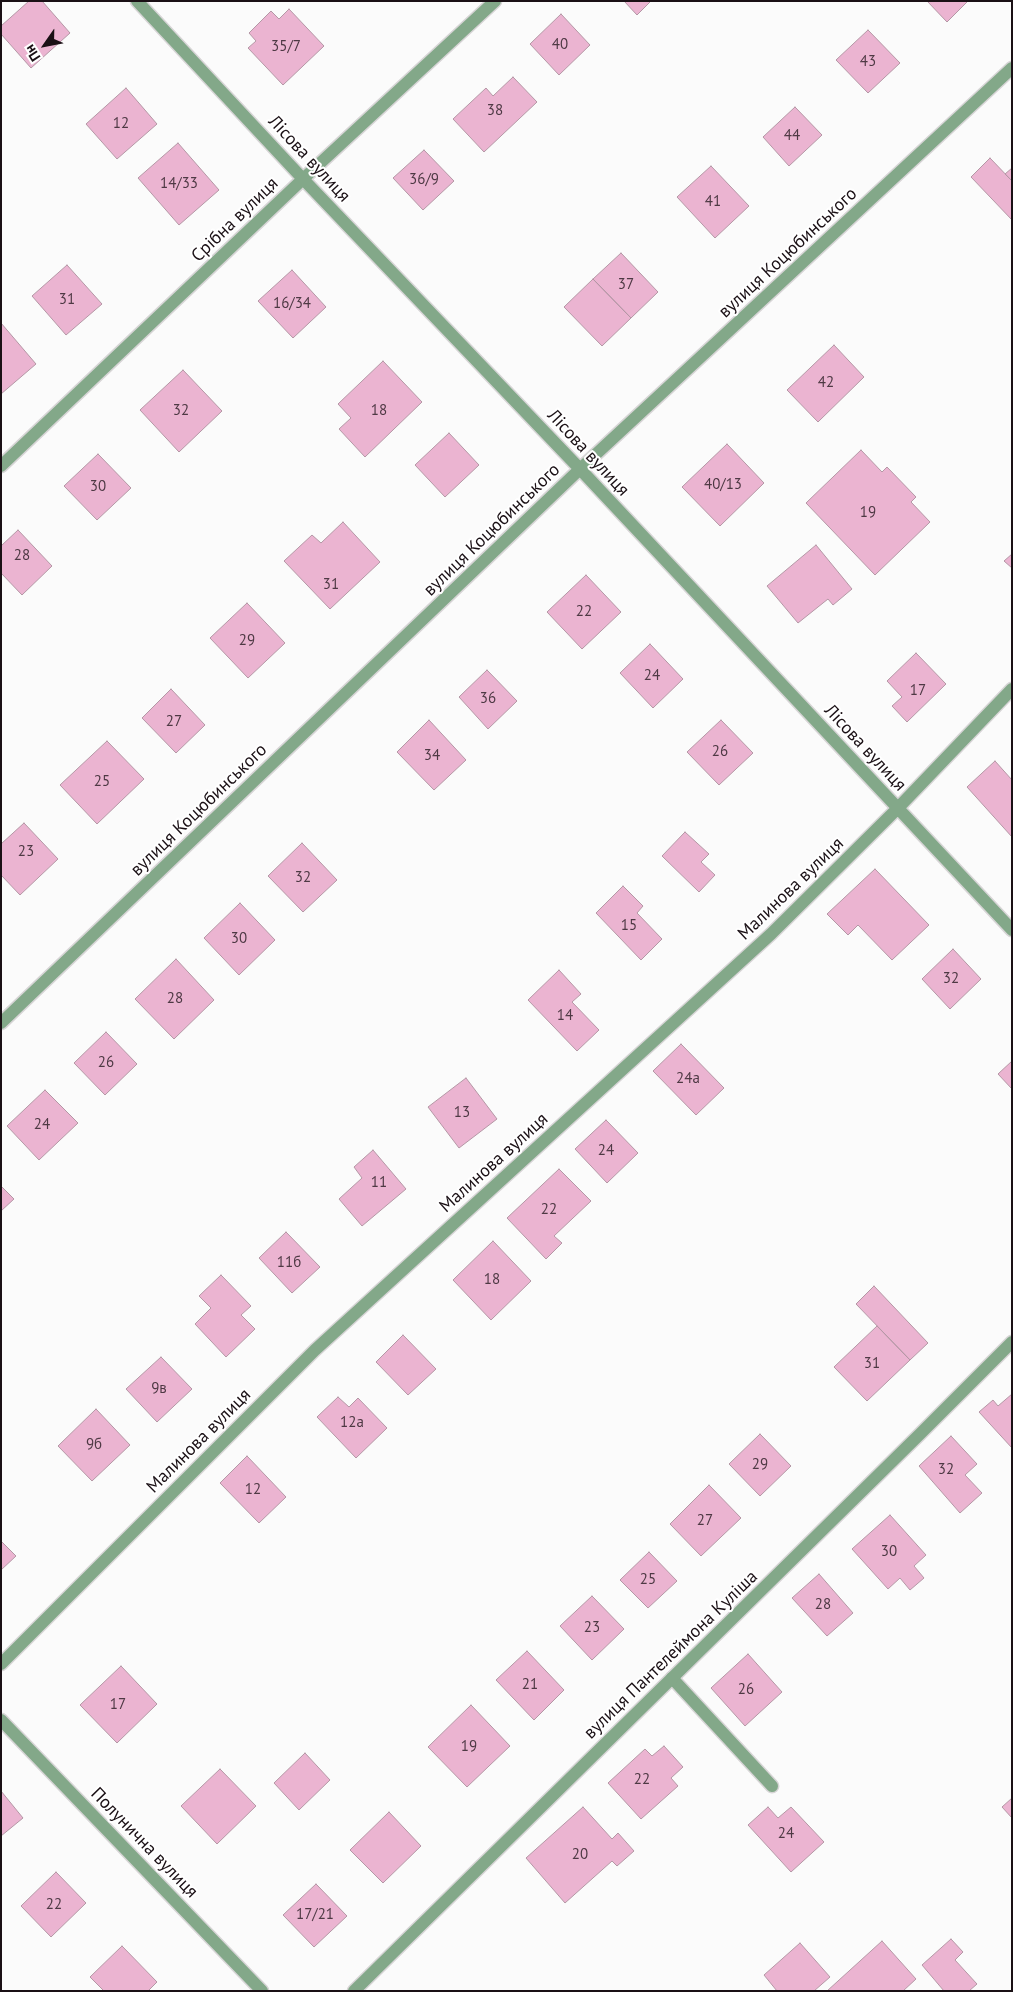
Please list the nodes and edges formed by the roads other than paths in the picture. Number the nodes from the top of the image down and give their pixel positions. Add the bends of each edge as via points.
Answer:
1 (138, 1) edge
2 (495, 1) edge
3 (1012, 68) edge
4 (303, 179) junction
5 (1, 466) edge
6 (580, 470) junction
7 (1012, 689) edge
8 (897, 809) junction
9 (1012, 930) edge
10 (1, 1023) edge
11 (1012, 1342) edge
12 (1, 1664) edge
13 (672, 1678) junction
14 (1, 1720) edge
15 (772, 1786) dead end
16 (262, 1991) edge
17 (354, 1991) edge

1 - 4 street, Лісова вулиця
2 - 4 street, Срібна вулиця
3 - 6 street, вулиця Коцюбинського
4 - 5 street, Срібна вулиця
4 - 6 street, Лісова вулиця
6 - 8 street, Лісова вулиця
6 - 10 street, вулиця Коцюбинського
7 - 8 street, Малинова вулиця
8 - 9 street, Лісова вулиця
8 - 12 street, Малинова вулиця via 772,934 315,1350
11 - 13 street, вулиця Пантелеймона Куліша
13 - 15 street
13 - 17 street, вулиця Пантелеймона Куліша
14 - 16 street, Полунична вулиця

